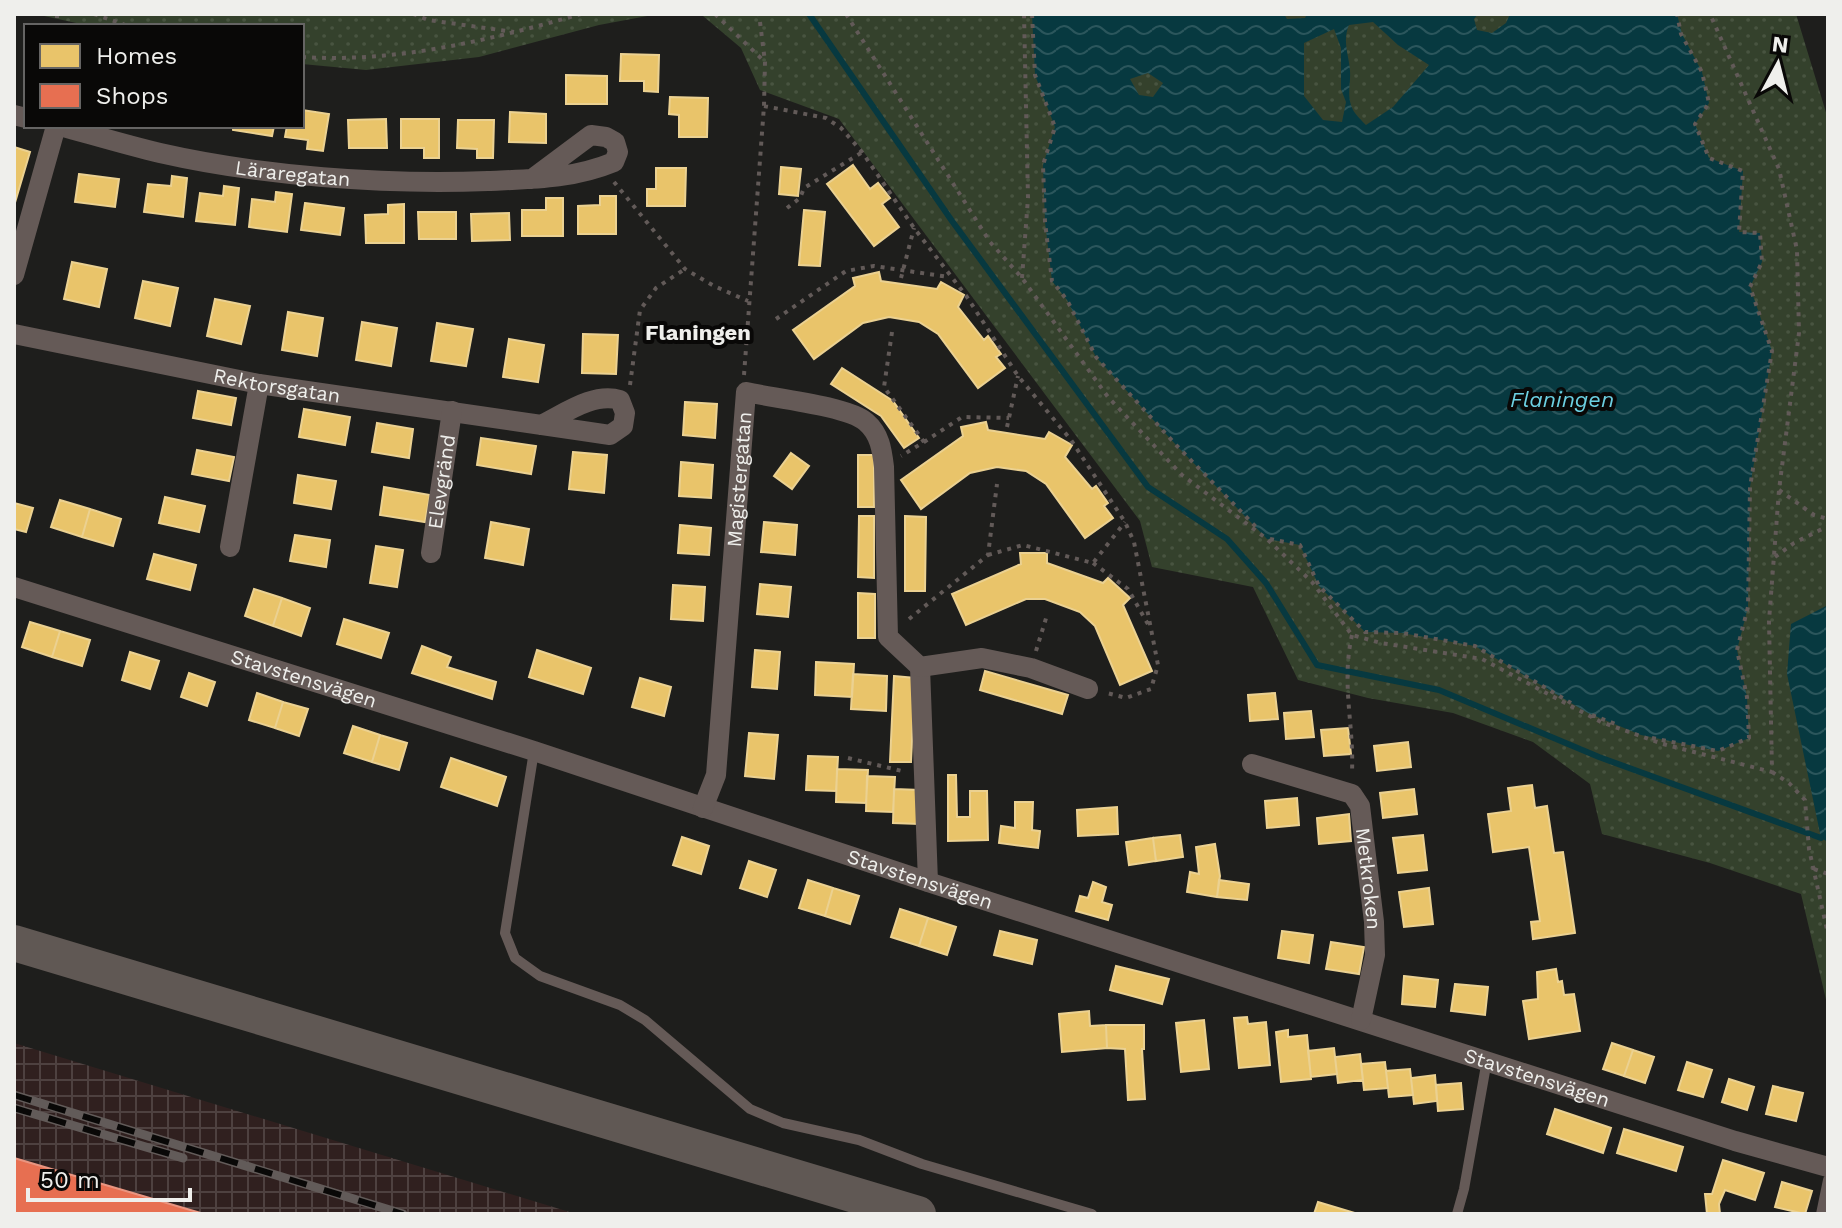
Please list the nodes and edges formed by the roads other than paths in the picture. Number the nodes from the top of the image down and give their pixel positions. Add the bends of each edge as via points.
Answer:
1 (57, 128) edge
2 (66, 128) edge
3 (532, 179) junction
4 (14, 275) edge
5 (14, 334) edge
6 (259, 384) junction
7 (452, 411) junction
8 (541, 425) junction
9 (230, 547) dead end
10 (431, 553) dead end
11 (14, 587) edge
12 (920, 667) junction
13 (1088, 689) road end
14 (534, 751) junction
15 (1252, 764) dead end
16 (703, 808) junction
17 (928, 882) junction
18 (14, 946) edge
19 (1361, 1020) junction
20 (1487, 1060) junction
21 (1828, 1167) edge
22 (1828, 1180) edge
23 (918, 1214) edge
24 (1092, 1214) edge
25 (1457, 1214) edge
26 (1821, 1214) edge

1 - 4 street, Läraregatan
2 - 3 street, Läraregatan via 252,169 455,182
3 - 3 street, Läraregatan via 557,179 603,167 614,162 615,142 591,135
5 - 6 street, Rektorsgatan
6 - 7 street, Rektorsgatan
6 - 9 street
7 - 8 street, Rektorsgatan
7 - 10 street, Elevgränd
8 - 8 street, Rektorsgatan via 610,435 623,426 625,413 620,400 607,396
11 - 14 street, Stavstensvägen
12 - 13 street via 982,658 1031,668
12 - 16 street, Magistergatan via 888,637 881,441 865,420 824,406 746,392 716,775
12 - 17 street
14 - 16 street, Stavstensvägen
14 - 24 lane via 505,933 515,958 540,976 620,1005 645,1020 750,1109
15 - 19 street, Metkroken via 1352,794 1360,806 1375,955
16 - 17 street, Stavstensvägen
17 - 19 street, Stavstensvägen
18 - 23 highway
19 - 20 street, Stavstensvägen
20 - 21 street, Stavstensvägen
20 - 25 lane
22 - 26 lane

